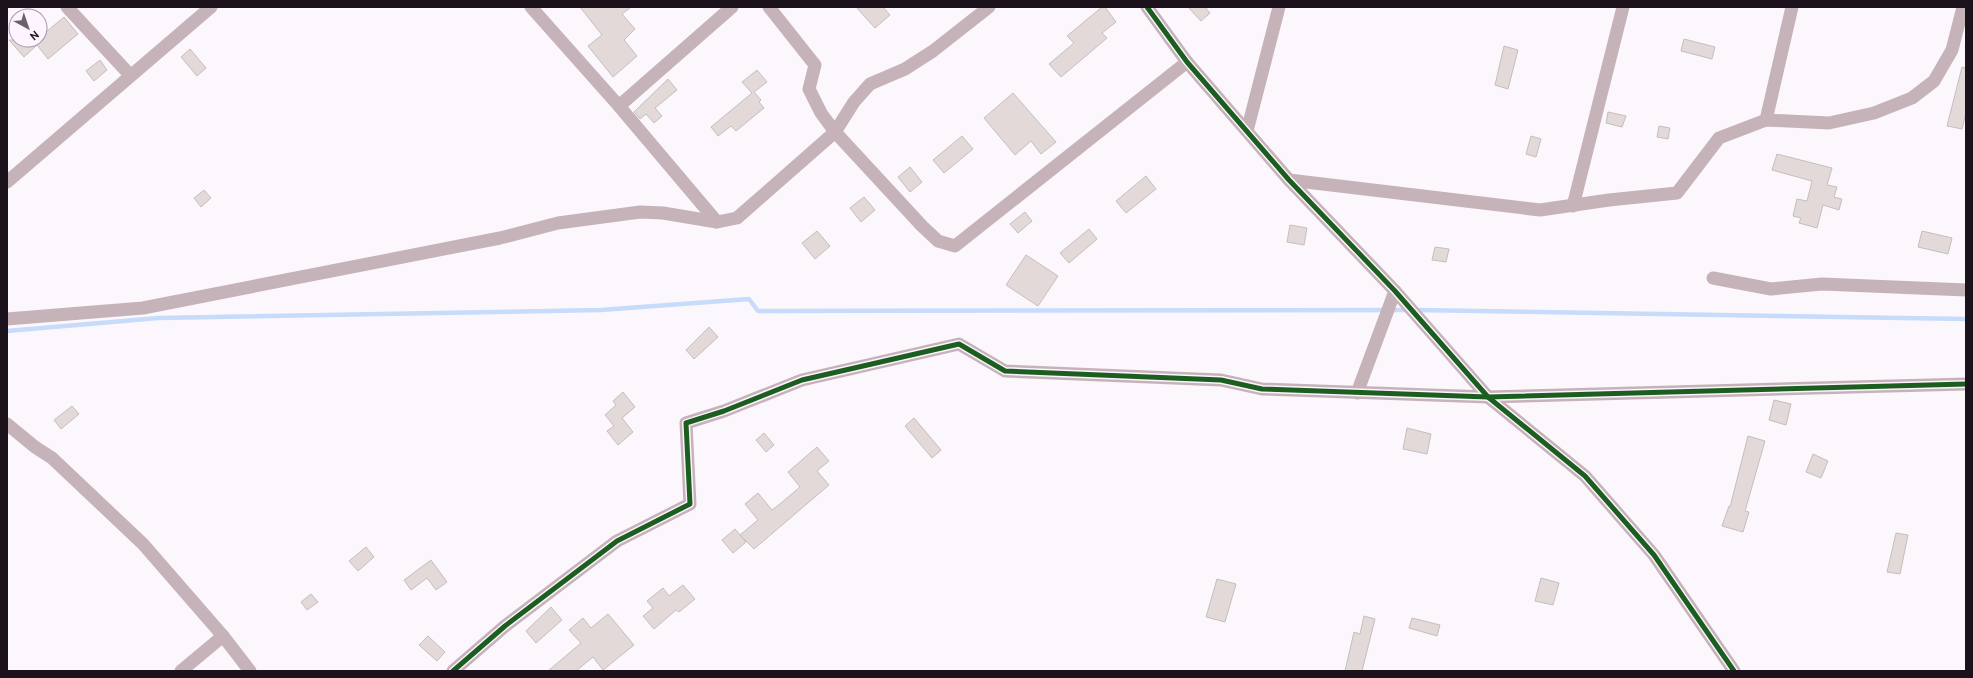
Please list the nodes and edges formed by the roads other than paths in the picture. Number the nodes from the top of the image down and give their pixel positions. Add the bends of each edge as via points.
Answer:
1 (67, 7) edge
2 (212, 7) edge
3 (531, 7) edge
4 (732, 7) edge
5 (768, 7) edge
6 (989, 7) edge
7 (1148, 7) edge
8 (1279, 7) edge
9 (1623, 7) edge
10 (1792, 7) edge
11 (1963, 7) edge
12 (1188, 62) junction
13 (130, 75) junction
14 (619, 106) junction
15 (1766, 120) junction
16 (1247, 131) junction
17 (835, 132) junction
18 (1289, 180) junction
19 (7, 182) edge
20 (1572, 206) junction
21 (717, 222) junction
22 (1713, 278) dead end
23 (1966, 290) edge
24 (1395, 291) junction
25 (7, 319) edge
26 (1966, 384) edge
27 (1357, 393) junction
28 (1488, 397) junction
29 (7, 424) edge
30 (223, 636) junction
31 (181, 671) edge
32 (250, 671) edge
33 (453, 671) edge
34 (1734, 671) edge

1 - 13 street
2 - 13 street
3 - 14 street
4 - 14 street
5 - 17 street via 815,65 809,90
6 - 17 street via 933,51 905,69 870,84 854,102
7 - 12 street
8 - 16 street
9 - 20 street
10 - 15 street
11 - 15 street via 1952,50 1934,81 1912,98 1874,113 1829,123
12 - 16 street
12 - 17 street via 955,246 938,241 922,226
13 - 19 street
14 - 21 street
15 - 20 street via 1719,138 1677,193
16 - 18 street
17 - 21 street via 737,218
18 - 20 street via 1540,210
18 - 24 street
21 - 25 street via 663,213 640,212 604,216 558,223 500,238 143,308
22 - 23 street via 1771,289 1822,284
24 - 27 street
24 - 28 street
26 - 28 street
27 - 28 street
27 - 33 street via 1262,389 1221,380 1005,371 959,344 802,380 686,423 690,504 617,540 505,626
28 - 34 street via 1585,476 1654,555
29 - 30 street via 34,447 52,458 143,544
30 - 31 street
30 - 32 street

